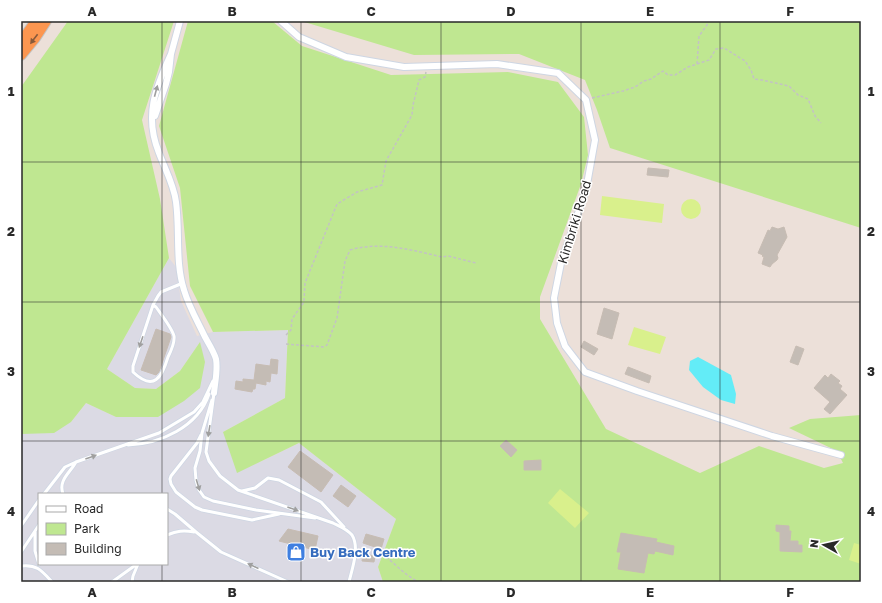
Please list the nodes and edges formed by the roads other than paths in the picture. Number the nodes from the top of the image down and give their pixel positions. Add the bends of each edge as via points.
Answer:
1 (36, 21) edge
2 (46, 21) edge
3 (180, 21) edge
4 (281, 21) edge
5 (21, 42) edge
6 (21, 55) edge
7 (183, 283) junction
8 (153, 305) junction
9 (216, 374) junction
10 (211, 386) junction
11 (214, 393) junction
12 (202, 433) junction
13 (124, 446) junction
14 (841, 455) dead end
15 (76, 462) junction
16 (242, 491) junction
17 (46, 493) edge
18 (62, 493) edge
19 (38, 501) edge
20 (168, 510) edge
21 (282, 513) junction
22 (322, 519) junction
23 (21, 526) edge
24 (38, 527) edge
25 (346, 529) junction
26 (35, 532) junction
27 (196, 532) junction
28 (168, 535) edge
29 (21, 552) edge
30 (38, 561) edge
31 (39, 565) edge
32 (136, 565) edge
33 (137, 565) edge
34 (21, 566) edge
35 (41, 569) junction
36 (281, 580) edge
37 (52, 582) edge
38 (112, 582) edge
39 (132, 582) edge
40 (288, 582) edge
41 (349, 582) edge

1 - 5 highway
2 -> 6 highway via 36,38
3 - 7 street via 171,54 152,104 151,118 154,141 176,201
4 - 14 street, Kimbriki Road via 299,36 346,57 404,67 497,64 558,73 586,100 595,140 586,190 561,263 554,298 557,323 565,346 585,372 772,436
7 - 8 lane via 161,292
7 - 9 street via 189,303 216,359
8 -> 8 lane via 133,366 133,372 149,382 157,380 163,373 174,340 174,334
9 - 10 lane
9 - 11 street
10 - 13 lane via 203,402 194,412 159,433
10 - 13 lane via 203,408 185,425 158,441
11 - 12 lane
11 -> 16 lane via 206,452 220,476 234,488
12 -> 21 lane via 195,468 199,490 204,497 249,509
12 - 21 lane via 170,479 176,492 195,507 209,512 252,520
15 -> 13 lane
15 - 17 lane via 65,467
15 - 18 lane via 64,478
16 -> 22 lane
16 - 25 lane via 255,488 268,478 279,480 321,502
19 - 23 lane
20 - 27 lane
21 - 22 lane
22 - 25 lane
24 - 26 lane
25 - 41 lane via 355,543
26 - 29 lane
26 - 30 lane
27 - 28 lane via 184,530
36 -> 27 lane via 221,552
31 - 35 lane
32 - 38 lane
33 - 39 lane
34 - 35 lane via 28,565
35 - 37 lane
36 - 40 lane

